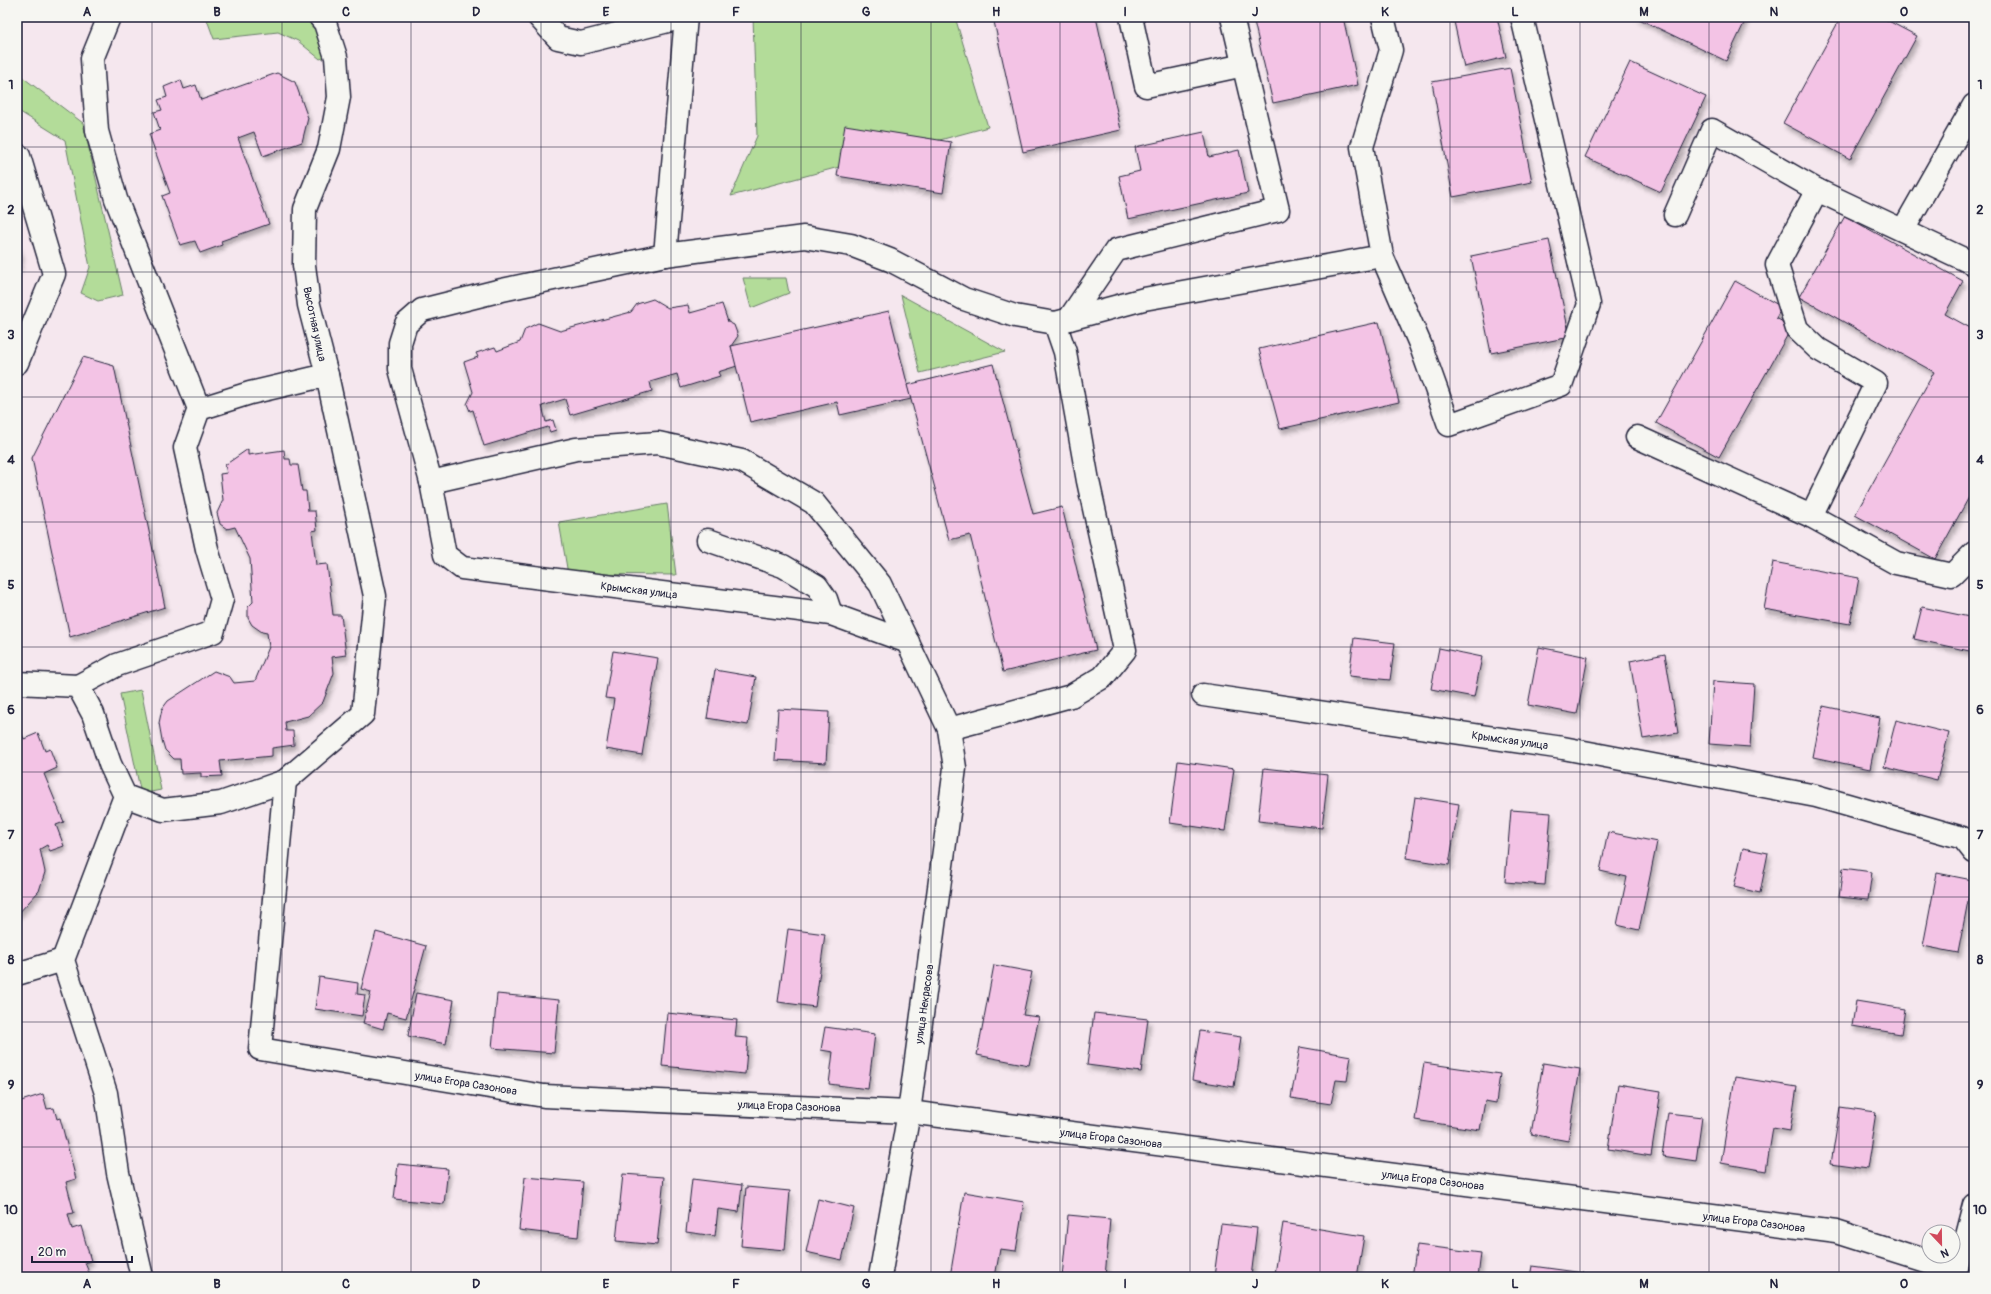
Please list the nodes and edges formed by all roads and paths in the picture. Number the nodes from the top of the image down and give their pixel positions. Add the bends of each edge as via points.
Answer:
1 (109, 17) edge
2 (320, 17) edge
3 (539, 17) edge
4 (685, 17) edge
5 (1131, 17) edge
6 (1232, 17) edge
7 (1383, 17) edge
8 (1522, 17) edge
9 (1244, 65) junction
10 (1974, 105) edge
11 (17, 155) edge
12 (1817, 190) junction
13 (1675, 215) dead end
14 (1903, 230) junction
15 (665, 255) junction
16 (1382, 256) junction
17 (1974, 264) edge
18 (1062, 321) junction
19 (17, 363) edge
20 (327, 375) junction
21 (199, 409) junction
22 (1637, 437) dead end
23 (431, 482) junction
24 (1812, 516) junction
25 (708, 540) dead end
26 (1974, 553) edge
27 (831, 614) junction
28 (908, 642) junction
29 (17, 683) edge
30 (78, 686) junction
31 (1202, 695) dead end
32 (949, 729) junction
33 (285, 781) junction
34 (124, 796) junction
35 (1974, 852) edge
36 (63, 960) junction
37 (17, 974) edge
38 (909, 1112) junction
39 (1974, 1204) edge
40 (1956, 1274) edge
41 (142, 1277) edge
42 (880, 1277) edge

1 - 21 street via 92,59 97,131 116,199
2 - 20 street, Высотная улица via 325,23 336,57 339,97 329,149 305,210 304,265 309,305
3 - 4 street via 558,38 581,43
4 - 15 street
5 - 9 street via 1146,86
6 - 9 street
7 - 16 street via 1391,50 1362,146
8 - 16 street via 1589,304 1561,385 1449,424 1420,344
9 - 18 street via 1278,210 1116,250
10 - 14 street
11 - 19 street via 54,274
12 - 13 street via 1712,130
12 - 14 street
12 - 24 street via 1777,265 1798,329 1818,349 1876,383
14 - 17 street
15 - 18 street, Крымская улица via 804,236 851,245 890,260 964,299 1015,316
15 - 23 street, Крымская улица via 422,310 406,324 400,343 400,369
16 - 18 street via 1144,299
18 - 32 street via 1065,352 1088,481 1125,650 1103,677 1071,696
20 - 21 street via 250,393
20 - 33 street, Высотная улица via 375,596 363,714
21 - 30 street via 185,448 207,548 222,599 213,632 117,665
22 - 24 street
23 - 27 street, Крымская улица via 445,555 462,568
23 - 28 street, улица Некрасова via 576,449 658,443 742,461 814,503 880,584
24 - 26 street via 1896,563 1952,575
25 - 27 street via 783,566 816,586 826,599
27 - 28 street, Крымская улица
28 - 32 street, улица Некрасова
29 - 30 street
30 - 34 street via 94,714 110,764
31 - 35 street, Крымская улица via 1563,748 1816,796 1963,838
32 - 38 street, улица Некрасова via 955,768
33 - 34 street via 221,803 163,810
33 - 38 street, улица Егора Сазонова via 260,1049 544,1096
34 - 36 street
36 - 37 street
36 - 41 street via 106,1093 118,1173
38 - 40 street, улица Егора Сазонова via 1836,1232
38 - 42 street, улица Некрасова
39 - 40 street

